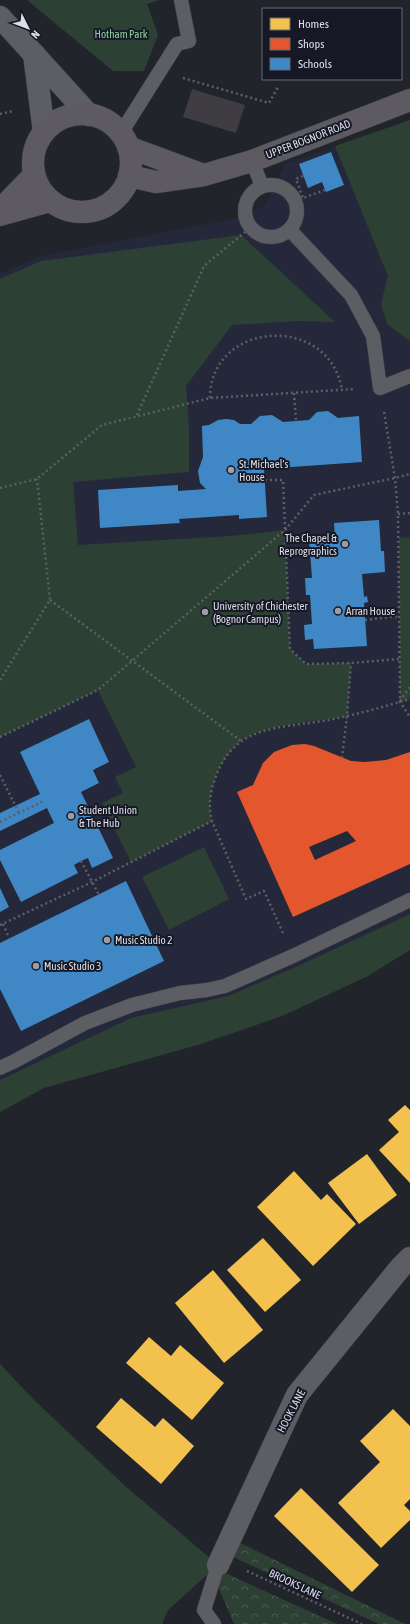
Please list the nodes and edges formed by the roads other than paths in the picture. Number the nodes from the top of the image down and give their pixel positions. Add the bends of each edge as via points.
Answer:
1 (181, 0) edge
2 (0, 17) edge
3 (34, 54) junction
4 (410, 100) edge
5 (89, 115) junction
6 (44, 132) junction
7 (125, 140) junction
8 (252, 161) junction
9 (34, 175) junction
10 (204, 175) junction
11 (129, 176) junction
12 (262, 186) junction
13 (50, 201) junction
14 (0, 210) edge
15 (0, 215) edge
16 (290, 230) junction
17 (410, 376) edge
18 (410, 900) edge
19 (0, 1068) edge
20 (407, 1268) edge
21 (220, 1562) joint
22 (214, 1624) edge

1 - 7 lane via 189,40 177,44 160,71
2 - 3 street
3 - 5 street
3 - 6 street
4 - 8 main road, UPPER BOGNOR ROAD
5 - 6 main road via 77,114 62,118 51,124
5 - 7 main road via 110,123
6 - 9 main road via 37,142 33,158
7 - 10 main road
7 - 11 main road via 130,156
8 - 10 main road, UPPER BOGNOR ROAD
8 - 12 lane
9 - 13 main road
9 - 14 main road
10 - 11 main road, UPPER BOGNOR ROAD via 156,182
11 - 13 main road via 116,198 97,209 86,212 70,211
12 - 16 lane via 282,188 299,200 297,214
12 - 16 lane via 251,193 245,204 244,216 250,228 260,236 270,238
13 - 15 main road
16 - 17 lane via 351,295 373,336 380,388
18 - 19 lane via 225,986 180,993 132,1005 85,1024
20 - 21 street, HOOK LANE via 297,1395
21 - 22 lane via 204,1610

